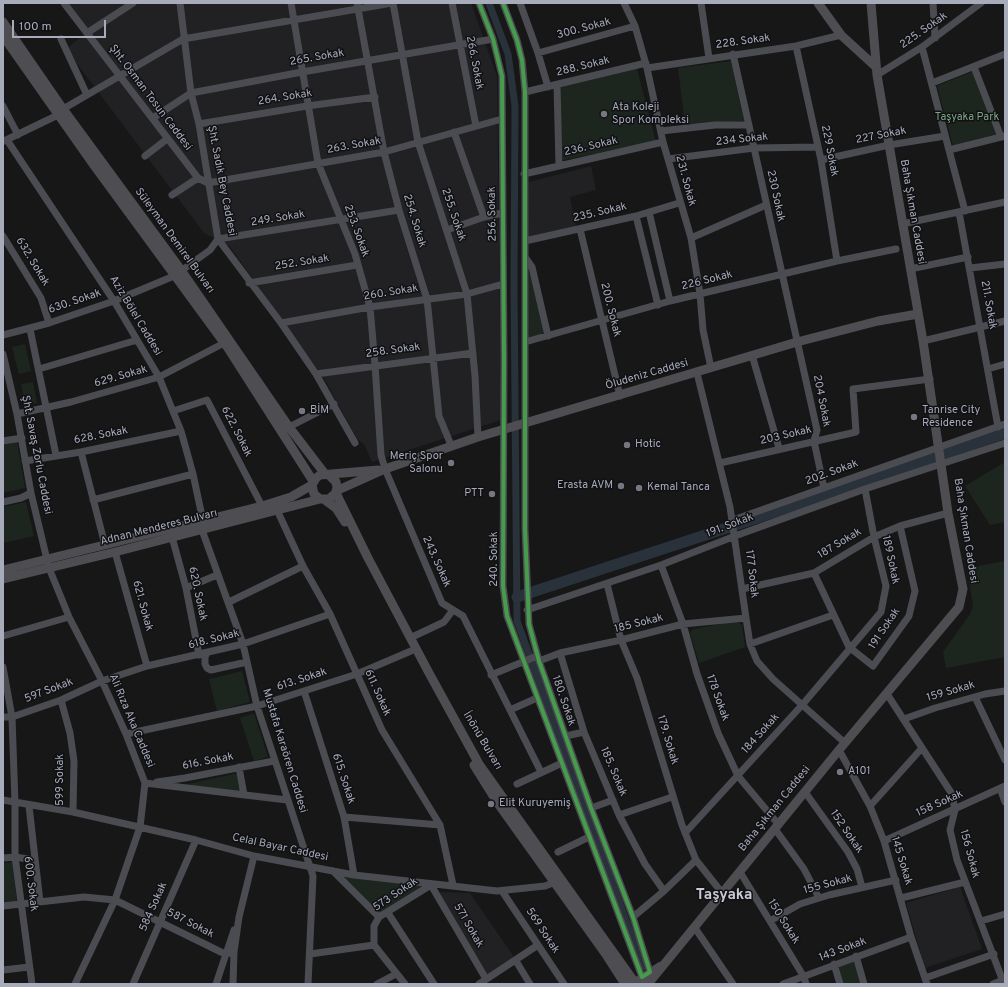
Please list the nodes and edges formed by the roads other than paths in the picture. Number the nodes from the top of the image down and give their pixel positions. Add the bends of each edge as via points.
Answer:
1 (64, 3) edge
2 (133, 3) edge
3 (180, 3) edge
4 (291, 3) edge
5 (393, 3) edge
6 (452, 3) edge
7 (479, 3) edge
8 (503, 3) edge
9 (520, 3) edge
10 (624, 3) edge
11 (701, 3) edge
12 (818, 3) edge
13 (871, 3) edge
14 (933, 3) edge
15 (981, 3) edge
16 (358, 6) edge
17 (294, 19) junction
18 (3, 22) edge
19 (635, 26) junction
20 (87, 33) junction
21 (841, 35) junction
22 (935, 38) junction
23 (4, 39) edge
24 (61, 39) dead end
25 (183, 39) junction
26 (493, 39) junction
27 (460, 46) junction
28 (796, 46) junction
29 (922, 47) junction
30 (538, 53) junction
31 (403, 54) junction
32 (734, 54) junction
33 (1005, 54) edge
34 (709, 58) junction
35 (368, 60) junction
36 (647, 65) junction
37 (974, 67) junction
38 (877, 71) junction
39 (302, 72) junction
40 (120, 76) junction
41 (932, 83) junction
42 (557, 85) junction
43 (548, 87) junction
44 (525, 92) junction
45 (191, 93) junction
46 (87, 95) junction
47 (375, 97) junction
48 (3, 106) edge
49 (307, 106) junction
50 (61, 112) junction
51 (153, 118) junction
52 (502, 119) junction
53 (199, 124) junction
54 (749, 125) junction
55 (476, 126) junction
56 (661, 131) junction
57 (454, 132) junction
58 (18, 135) junction
59 (945, 136) junction
60 (1003, 136) edge
61 (167, 138) junction
62 (5, 141) edge
63 (418, 142) junction
64 (663, 142) junction
65 (889, 145) junction
66 (817, 147) junction
67 (754, 148) junction
68 (949, 150) junction
69 (384, 152) junction
70 (145, 156) dead end
71 (668, 160) junction
72 (821, 160) junction
73 (318, 163) junction
74 (559, 166) junction
75 (524, 174) junction
76 (198, 178) junction
77 (208, 183) junction
78 (172, 195) dead end
79 (1005, 202) edge
80 (680, 203) junction
81 (766, 205) junction
82 (399, 210) junction
83 (962, 211) junction
84 (649, 212) junction
85 (502, 213) junction
86 (636, 216) junction
87 (484, 217) junction
88 (342, 220) junction
89 (902, 224) junction
90 (580, 229) junction
91 (447, 230) junction
92 (3, 236) edge
93 (691, 238) junction
94 (218, 239) junction
95 (525, 242) junction
96 (896, 249) dead end
97 (525, 257) junction
98 (968, 257) junction
99 (837, 261) junction
100 (1005, 264) edge
101 (358, 265) junction
102 (970, 268) junction
103 (910, 269) junction
104 (178, 273) junction
105 (782, 274) junction
106 (250, 283) junction
107 (503, 284) junction
108 (467, 294) junction
109 (700, 294) junction
110 (427, 299) junction
111 (114, 301) junction
112 (670, 301) junction
113 (658, 305) junction
114 (370, 307) junction
115 (918, 314) junction
116 (1005, 321) edge
117 (601, 322) junction
118 (49, 323) junction
119 (281, 323) junction
120 (981, 328) junction
121 (30, 329) junction
122 (3, 335) edge
123 (548, 336) junction
124 (137, 340) junction
125 (924, 341) junction
126 (525, 342) junction
127 (797, 342) junction
128 (224, 343) junction
129 (473, 353) junction
130 (3, 354) edge
131 (752, 355) junction
132 (432, 357) junction
133 (1005, 364) edge
134 (375, 365) junction
135 (711, 368) junction
136 (39, 369) junction
137 (988, 370) junction
138 (697, 373) junction
139 (316, 374) junction
140 (159, 377) junction
141 (930, 379) junction
142 (620, 396) junction
143 (334, 404) junction
144 (47, 407) junction
145 (173, 411) junction
146 (17, 414) junction
147 (523, 424) junction
148 (1002, 426) edge
149 (289, 427) junction
150 (507, 428) junction
151 (181, 431) junction
152 (478, 437) junction
153 (22, 438) junction
154 (3, 441) edge
155 (814, 441) junction
156 (355, 442) dead end
157 (1005, 443) edge
158 (451, 445) junction
159 (939, 446) junction
160 (779, 448) junction
161 (81, 452) junction
162 (56, 455) junction
163 (25, 461) junction
164 (720, 463) junction
165 (942, 465) junction
166 (385, 469) junction
167 (193, 474) junction
168 (327, 475) junction
169 (313, 483) junction
170 (824, 488) junction
171 (865, 489) junction
172 (336, 492) junction
173 (31, 493) junction
174 (323, 499) junction
175 (93, 500) junction
176 (3, 502) edge
177 (262, 506) junction
178 (277, 510) junction
179 (948, 513) junction
180 (733, 520) junction
181 (202, 526) junction
182 (900, 526) junction
183 (735, 533) junction
184 (172, 537) junction
185 (874, 537) junction
186 (105, 545) junction
187 (115, 552) junction
188 (48, 564) junction
189 (661, 565) junction
190 (303, 566) junction
191 (3, 570) edge
192 (814, 573) junction
193 (218, 575) junction
194 (3, 579) edge
195 (607, 584) junction
196 (186, 588) junction
197 (742, 589) junction
198 (229, 602) junction
199 (527, 607) junction
200 (452, 610) junction
201 (330, 614) junction
202 (833, 615) junction
203 (69, 617) junction
204 (746, 618) junction
205 (683, 624) junction
206 (3, 636) edge
207 (410, 638) junction
208 (621, 640) junction
209 (243, 644) junction
210 (750, 644) junction
211 (849, 647) junction
212 (411, 651) junction
213 (207, 653) junction
214 (560, 653) junction
215 (199, 655) junction
216 (537, 658) junction
217 (526, 660) junction
218 (247, 662) junction
219 (147, 666) junction
220 (3, 667) edge
221 (357, 674) junction
222 (427, 675) junction
223 (491, 675) junction
224 (102, 681) junction
225 (304, 691) junction
226 (1005, 691) edge
227 (887, 694) junction
228 (975, 697) junction
229 (537, 698) junction
230 (62, 700) junction
231 (803, 704) junction
232 (257, 706) junction
233 (510, 710) junction
234 (3, 717) edge
235 (12, 717) junction
236 (904, 719) junction
237 (584, 732) junction
238 (126, 734) junction
239 (566, 736) junction
240 (842, 746) junction
241 (922, 748) junction
242 (1005, 760) edge
243 (274, 761) junction
244 (562, 763) junction
245 (239, 767) junction
246 (541, 772) junction
247 (738, 776) junction
248 (145, 783) junction
249 (517, 784) dead end
250 (1003, 787) edge
251 (806, 792) junction
252 (244, 796) junction
253 (672, 797) junction
254 (3, 800) edge
255 (287, 800) junction
256 (613, 800) junction
257 (1005, 802) edge
258 (15, 803) junction
259 (29, 806) junction
260 (870, 806) junction
261 (591, 808) junction
262 (955, 810) junction
263 (73, 812) junction
264 (619, 815) junction
265 (344, 817) junction
266 (440, 825) junction
267 (140, 827) junction
268 (777, 827) junction
269 (685, 832) junction
270 (589, 837) junction
271 (196, 840) junction
272 (884, 841) junction
273 (558, 852) dead end
274 (254, 856) junction
275 (15, 857) junction
276 (3, 858) edge
277 (34, 860) junction
278 (696, 860) junction
279 (309, 868) junction
280 (332, 870) junction
281 (740, 872) junction
282 (354, 875) junction
283 (896, 880) junction
284 (559, 881) junction
285 (965, 882) junction
286 (431, 885) junction
287 (453, 885) junction
288 (862, 888) junction
289 (502, 891) junction
290 (664, 891) junction
291 (723, 894) junction
292 (819, 898) junction
293 (901, 898) junction
294 (115, 900) junction
295 (40, 902) junction
296 (22, 904) junction
297 (3, 906) edge
298 (388, 913) junction
299 (1005, 914) edge
300 (239, 917) junction
301 (379, 917) junction
302 (633, 917) junction
303 (159, 921) junction
304 (770, 921) junction
305 (981, 921) junction
306 (695, 928) junction
307 (911, 937) junction
308 (374, 945) junction
309 (538, 945) junction
310 (234, 952) junction
311 (225, 954) junction
312 (310, 954) junction
313 (994, 954) junction
314 (856, 956) junction
315 (516, 961) junction
316 (834, 964) junction
317 (29, 967) junction
318 (3, 970) edge
319 (396, 974) junction
320 (486, 980) junction
321 (805, 980) edge
322 (644, 981) edge
323 (926, 981) edge
324 (1003, 982) edge
325 (32, 984) edge
326 (75, 984) edge
327 (133, 984) edge
328 (216, 984) edge
329 (233, 984) edge
330 (308, 984) edge
331 (377, 984) edge
332 (405, 984) edge
333 (434, 984) edge
334 (479, 984) edge
335 (530, 984) edge
336 (564, 984) edge
337 (625, 984) edge
338 (732, 984) edge
339 (784, 984) edge
340 (840, 984) edge
341 (864, 984) edge
342 (993, 984) edge

1 - 20 street, Şht. Osman Tosun Caddesi
2 - 20 street
3 - 25 street, Şht. Sadık Bey Caddesi
4 - 17 street, 253. Sokak
5 - 16 street
5 - 31 street, 255. Sokak
6 - 27 street, 266. Sokak
7 - 26 street, 256. Sokak
8 - 44 street via 522,60
9 - 30 street
10 - 19 street, 231. Sokak
11 - 34 street
12 - 21 main road
13 - 38 main road, Baha Şıkman Caddesi
14 - 22 street
15 - 22 street, 225. Sokak
16 - 17 street
16 - 35 street, 254. Sokak
17 - 25 street
17 - 39 street, 253. Sokak
18 - 50 main road, Süleyman Demirel Bulvarı
19 - 30 street, 300. Sokak
19 - 36 street, 231. Sokak
20 - 40 street, Şht. Osman Tosun Caddesi
21 - 28 street, 228. Sokak
21 - 38 main road
22 - 29 street, 225. Sokak
23 - 50 main road, Süleyman Demirel Bulvarı
24 - 46 street
25 - 40 street
25 - 45 street, Şht. Sadık Bey Caddesi
26 - 27 street, 265. Sokak
26 - 52 street, 256. Sokak via 502,76
27 - 31 street, 265. Sokak
27 - 55 street, 266. Sokak
28 - 32 street, 228. Sokak
28 - 66 street, 229 Sokak
29 - 38 street, 225. Sokak
29 - 41 street, 211. Sokak
30 - 43 street
31 - 35 street, 265. Sokak
31 - 63 street, 255. Sokak
32 - 34 street, 228. Sokak
32 - 54 street, 230 Sokak
33 - 37 street
34 - 36 street, 228. Sokak
35 - 39 street, 265. Sokak
35 - 47 street, 254. Sokak
36 - 42 street, 288. Sokak
36 - 56 street, 231. Sokak
37 - 41 street
37 - 60 street
38 - 65 main road, Baha Şıkman Caddesi
39 - 45 street, 265. Sokak
39 - 49 street, 253. Sokak
40 - 46 street
40 - 51 street, Şht. Osman Tosun Caddesi
41 - 59 street, 211. Sokak
42 - 43 street, 288. Sokak
42 - 74 street
43 - 44 street, 288. Sokak
44 - 75 street
45 - 51 street, 265. Sokak
45 - 53 street, Şht. Sadık Bey Caddesi
46 - 50 street
47 - 49 street, 264. Sokak
47 - 69 street, 254. Sokak
48 - 58 street
49 - 53 street, 264. Sokak
49 - 73 street, 253. Sokak
50 - 58 street
50 - 104 main road, Süleyman Demirel Bulvarı
51 - 61 street, Şht. Osman Tosun Caddesi
52 - 55 street, 263. Sokak
52 - 85 street, 256. Sokak
53 - 77 street, Şht. Sadık Bey Caddesi
54 - 56 street via 715,125
54 - 67 street, 230 Sokak
55 - 57 street, 263. Sokak
56 - 64 street, 231. Sokak
57 - 63 street, 263. Sokak
57 - 87 street
58 - 62 street
59 - 65 street, 227 Sokak
59 - 68 street, 211. Sokak
60 - 68 street
61 - 70 street
61 - 76 street, Şht. Osman Tosun Caddesi
62 - 111 street, Aziz Bölel Caddesi
63 - 69 street, 263. Sokak
63 - 91 street, 255. Sokak
64 - 71 street, 231. Sokak
64 - 74 street, 236. Sokak
65 - 72 street, 227 Sokak
65 - 89 main road, Baha Şıkman Caddesi
66 - 67 street, 234 Sokak
66 - 72 street, 229 Sokak
67 - 71 street, 234 Sokak
67 - 81 street, 230 Sokak
68 - 83 street, 211. Sokak
69 - 73 street, 263. Sokak
69 - 82 street, 254. Sokak
71 - 80 street, 231. Sokak
72 - 99 street, 229 Sokak
73 - 77 street, 263. Sokak
73 - 88 street, 253. Sokak
74 - 75 street, 236. Sokak
75 - 95 street
76 - 77 street, Şht. Osman Tosun Caddesi
76 - 78 street
77 - 94 street, Şht. Sadık Bey Caddesi
79 - 83 street
80 - 84 street, 235. Sokak
80 - 93 street, 231. Sokak
81 - 93 street
81 - 105 street, 230 Sokak
82 - 88 street, 249. Sokak
82 - 110 street, 254. Sokak
83 - 89 street
83 - 98 street, 211. Sokak
84 - 86 street, 235. Sokak
84 - 112 street
85 - 87 street
85 - 107 street, 256. Sokak
86 - 90 street, 235. Sokak
86 - 113 street
87 - 91 street
88 - 94 street, 249. Sokak
88 - 101 street, 253. Sokak
89 - 103 main road, Baha Şıkman Caddesi
90 - 95 street, 235. Sokak
90 - 117 street, 200. Sokak
91 - 108 street, 255. Sokak
92 - 118 street, 632. Sokak via 41,298
93 - 109 street, 231. Sokak
94 - 104 street, 630. Sokak via 210,250
94 - 106 street, Şht. Sadık Bey Caddesi
95 - 97 street
96 - 99 street, 226 Sokak
97 - 123 street via 532,267
97 - 126 street
98 - 102 street, 211. Sokak
98 - 103 street
99 - 105 street, 226 Sokak
100 - 102 street
101 - 106 street, 252. Sokak
101 - 114 street, 253. Sokak
102 - 120 street, 211. Sokak
103 - 115 main road, Baha Şıkman Caddesi
104 - 111 street, 630. Sokak
104 - 128 main road, Süleyman Demirel Bulvarı
104 - 149 main road, Süleyman Demirel Bulvarı
105 - 109 street, 226 Sokak
105 - 127 street, 230 Sokak
106 - 119 street, Şht. Sadık Bey Caddesi
107 - 108 street, 260. Sokak
107 - 150 street, 256. Sokak
108 - 110 street, 260. Sokak
108 - 129 street, 255. Sokak
109 - 112 street, 226 Sokak
109 - 135 street, 231. Sokak via 703,330
110 - 114 street, 260. Sokak
110 - 132 street, 254. Sokak
111 - 118 street, 630. Sokak
111 - 124 street, Aziz Bölel Caddesi
112 - 113 street, 226 Sokak
113 - 117 street, 226 Sokak
114 - 119 street, 260. Sokak
114 - 134 street, 253. Sokak
115 - 125 main road, Baha Şıkman Caddesi
115 - 127 main road, Öludeniz Caddesi via 873,322
116 - 120 street
117 - 123 street, 226 Sokak
117 - 142 street, 200. Sokak
118 - 121 street, 630. Sokak
119 - 139 street, Şht. Sadık Bey Caddesi
120 - 125 street
120 - 137 street, 211. Sokak
121 - 122 street, 630. Sokak
121 - 136 street
123 - 126 street, 226 Sokak
124 - 136 street
124 - 140 street, Aziz Bölel Caddesi
125 - 141 main road, Baha Şıkman Caddesi
126 - 147 street
127 - 131 main road, Öludeniz Caddesi
127 - 155 street, 204 Sokak via 816,430
128 - 140 street, 629. Sokak
128 - 169 main road, Süleyman Demirel Bulvarı
129 - 132 street, 258. Sokak
129 - 152 street, 255. Sokak
130 - 146 street, Şht. Savaş Zorlu Caddesi
131 - 135 main road, Öludeniz Caddesi
131 - 160 street
132 - 134 street, 258. Sokak
132 - 158 street, 254. Sokak via 439,416
133 - 137 street
134 - 139 street, 258. Sokak
134 - 166 street, 253. Sokak via 381,455
135 - 138 main road, Öludeniz Caddesi
136 - 144 street
137 - 148 street, 211. Sokak
138 - 142 main road, Öludeniz Caddesi
138 - 164 street, 177 Sokak
139 - 143 street, Şht. Sadık Bey Caddesi
140 - 144 street, 629. Sokak
140 - 145 street, Aziz Bölel Caddesi
141 - 155 street, 203 Sokak via 853,389 856,432
141 - 159 main road, Baha Şıkman Caddesi
142 - 147 main road, Öludeniz Caddesi
143 - 149 street
143 - 156 street, Şht. Sadık Bey Caddesi
144 - 146 street, 629. Sokak
144 - 162 street
145 - 151 street, Aziz Bölel Caddesi
145 - 177 street, 622. Sokak via 207,400
146 - 153 street, Şht. Savaş Zorlu Caddesi
147 - 150 main road, Öludeniz Caddesi
147 - 199 street, 180. Sokak
148 - 159 street, 202. Sokak
149 - 168 main road, Süleyman Demirel Bulvarı
150 - 152 main road, Öludeniz Caddesi
150 - 217 street, 240. Sokak via 504,591 507,616
151 - 161 street, 628. Sokak
151 - 167 street, Aziz Bölel Caddesi
152 - 158 main road, Öludeniz Caddesi
153 - 154 street
153 - 163 street, Şht. Savaş Zorlu Caddesi
155 - 160 street, 203 Sokak
155 - 170 street, 204 Sokak
157 - 165 street, 191. Sokak
158 - 166 main road, Öludeniz Caddesi
159 - 165 main road, Baha Şıkman Caddesi
159 - 170 street, 202. Sokak
160 - 164 street, 203 Sokak
161 - 162 street, 628. Sokak
161 - 175 street
162 - 163 street, 628. Sokak
163 - 173 street, Şht. Savaş Zorlu Caddesi
164 - 180 street, 177 Sokak
165 - 171 street, 191. Sokak
165 - 179 main road, Baha Şıkman Caddesi
166 - 168 main road, Adnan Menderes Bulvarı
166 - 172 main road, Adnan Menderes Bulvarı
166 - 200 street, 243. Sokak via 442,603
167 - 175 street
167 - 181 street, Aziz Bölel Caddesi
168 - 169 main road, Adnan Menderes Bulvarı via 320,475
168 - 172 main road via 336,482
169 - 174 main road via 314,494
169 - 177 main road, Adnan Menderes Bulvarı via 291,497
170 - 180 street, 202. Sokak
171 - 183 street, 191. Sokak
171 - 185 street, 189 Sokak
172 - 174 main road, Adnan Menderes Bulvarı via 329,499
172 - 207 main road, İnönü Bulvarı
173 - 176 street
173 - 188 street, Şht. Savaş Zorlu Caddesi
174 - 178 main road, Adnan Menderes Bulvarı
174 - 212 main road, İnönü Bulvarı via 336,508 344,519
175 - 186 street
177 - 181 main road, Adnan Menderes Bulvarı
178 - 181 main road, Adnan Menderes Bulvarı
178 - 190 street, 611. Sokak
179 - 182 street, 187 Sokak
179 - 227 main road, Baha Şıkman Caddesi via 963,590 959,607
180 - 183 street, 177 Sokak
181 - 184 main road, Adnan Menderes Bulvarı
181 - 186 main road, Adnan Menderes Bulvarı
181 - 193 street, Mustafa Karaören Caddesi
182 - 185 street, 187 Sokak
182 - 211 street, 191 Sokak via 915,591 909,616 873,666
183 - 189 street, 191. Sokak
183 - 197 street, 177 Sokak
184 - 187 main road, Adnan Menderes Bulvarı
184 - 196 street, 620. Sokak
185 - 192 street, 187 Sokak
185 - 211 street, 189 Sokak via 886,586 881,612
186 - 188 main road, Adnan Menderes Bulvarı
187 - 188 main road, Adnan Menderes Bulvarı
187 - 219 street, 621. Sokak
188 - 191 main road, Adnan Menderes Bulvarı
188 - 194 main road, Adnan Menderes Bulvarı
188 - 203 street, Ali Rıza Aka Caddesi
189 - 195 street, 191. Sokak
189 - 205 street, 178 Sokak
190 - 198 street
190 - 201 street, 611. Sokak
192 - 197 street, 187 Sokak
192 - 202 street
193 - 196 street
193 - 198 street, Mustafa Karaören Caddesi
195 - 199 street, 191. Sokak
195 - 208 street, 179. Sokak
196 - 215 street, 620. Sokak
197 - 204 street, 177 Sokak
198 - 209 street, Mustafa Karaören Caddesi
199 - 216 street, 180. Sokak via 528,624
200 - 207 street via 444,622
200 - 223 street, 243. Sokak via 462,616
201 - 209 street, 618. Sokak
201 - 221 street, 611. Sokak
202 - 210 street
202 - 211 street
203 - 206 street
203 - 224 street, Ali Rıza Aka Caddesi
204 - 205 street, 185 Sokak
204 - 210 street, 177 Sokak
205 - 208 street, 185 Sokak
205 - 247 street, 178 Sokak via 715,726
207 - 222 main road, İnönü Bulvarı
208 - 214 street, 185 Sokak
208 - 253 street, 179. Sokak via 636,678
209 - 213 street, 618. Sokak
209 - 218 street, Mustafa Karaören Caddesi
210 - 231 street, 177 Sokak via 757,661 773,679
211 - 231 street, 184 Sokak
212 - 221 street, 613. Sokak
212 - 222 main road, İnönü Bulvarı
213 - 215 street, 618. Sokak
213 - 218 street via 205,664 211,670
214 - 216 street, 185 Sokak
214 - 237 street, 185. Sokak
215 - 219 street, 618. Sokak
216 - 217 street, 185 Sokak
216 - 239 street, 180. Sokak
217 - 223 street, 185 Sokak
217 - 229 street, 240. Sokak
218 - 232 street, Mustafa Karaören Caddesi
219 - 224 street, 618. Sokak
220 - 235 street, 600. Sokak
221 - 225 street, 613. Sokak
221 - 266 street, 611. Sokak via 382,730
222 - 284 main road, İnönü Bulvarı via 479,764
223 - 233 street, 243. Sokak
224 - 230 street, 597 Sokak
224 - 238 street, Ali Rıza Aka Caddesi
225 - 232 street, 613. Sokak
225 - 265 street, 615. Sokak
226 - 228 street, 159 Sokak
227 - 236 street, 156 Sokak
227 - 240 main road, Baha Şıkman Caddesi
228 - 236 street, 159 Sokak
228 - 242 street
229 - 233 street
229 - 244 street, 240. Sokak
230 - 235 street, 597 Sokak
230 - 263 street, 599 Sokak via 74,761
231 - 240 street, 177 Sokak
231 - 247 street, 184 Sokak
232 - 238 street, 613. Sokak
232 - 243 street, Mustafa Karaören Caddesi
233 - 246 street, 243. Sokak
234 - 235 street, 597 Sokak
235 - 258 street, 600. Sokak
236 - 241 street, 156 Sokak
237 - 239 street
237 - 256 street, 185. Sokak
238 - 248 street, Ali Rıza Aka Caddesi
239 - 261 street, 180. Sokak
240 - 251 main road, Baha Şıkman Caddesi
240 - 260 street, 145 Sokak
241 - 260 street
241 - 262 street, 156 Sokak via 952,794
243 - 245 street, 616. Sokak
243 - 255 street, Mustafa Karaören Caddesi
244 - 246 street
244 - 270 street, 240. Sokak
245 - 248 street, 616. Sokak
245 - 252 street
246 - 249 street
247 - 268 street, 178 Sokak
247 - 269 street, 184 Sokak
248 - 252 street
248 - 267 street, Ali Rıza Aka Caddesi
250 - 257 street
250 - 262 street, 158 Sokak
251 - 268 main road, Baha Şıkman Caddesi
251 - 288 street, 152 Sokak via 848,852 857,869
252 - 255 street
253 - 264 street
253 - 269 street, 179. Sokak
254 - 258 street, Celal Bayar Caddesi
255 - 279 street, Mustafa Karaören Caddesi
256 - 261 street
256 - 264 street, 185. Sokak
258 - 259 street, Celal Bayar Caddesi
258 - 275 street, 600. Sokak
259 - 263 street, Celal Bayar Caddesi
259 - 277 street
260 - 272 street, 145 Sokak
261 - 302 street, 180. Sokak
262 - 272 street, 158 Sokak
262 - 285 street, 156 Sokak via 950,830
263 - 267 street, Celal Bayar Caddesi
264 - 290 street, 185. Sokak via 645,864
265 - 266 street
265 - 282 street, 615. Sokak
266 - 287 street, 611. Sokak
267 - 271 street, Celal Bayar Caddesi
267 - 294 street, Ali Rıza Aka Caddesi
268 - 281 main road, Baha Şıkman Caddesi
268 - 292 street, 178 Sokak
269 - 278 street, 179. Sokak
270 - 273 street
270 - 322 street, 240. Sokak
271 - 274 street, Celal Bayar Caddesi
271 - 303 street, 584 Sokak
272 - 283 street, 145 Sokak
274 - 279 street, Celal Bayar Caddesi
274 - 300 street
275 - 276 street
275 - 277 street
275 - 296 street, 600. Sokak
277 - 295 street
278 - 290 street
278 - 291 street, 179. Sokak
279 - 280 street, Celal Bayar Caddesi
279 - 312 street, Mustafa Karaören Caddesi via 313,876
280 - 282 street, Celal Bayar Caddesi
280 - 301 street
281 - 291 main road, Baha Şıkman Caddesi
281 - 304 street, 150 Sokak
282 - 286 street, Celal Bayar Caddesi
283 - 288 street, 155 Sokak
283 - 293 street, 145 Sokak
284 - 289 street, Celal Bayar Caddesi via 523,890
284 - 322 main road, İnönü Bulvarı
284 - 337 main road, İnönü Bulvarı
285 - 293 street
285 - 305 street, 156 Sokak
286 - 287 street, Celal Bayar Caddesi
286 - 298 street, 573 Sokak
286 - 320 street, 571 Sokak
287 - 289 street, Celal Bayar Caddesi
288 - 292 street, 155 Sokak
289 - 309 street, 569 Sokak
290 - 302 street
291 - 306 main road, Baha Şıkman Caddesi
292 - 304 street, 155 Sokak via 800,904
293 - 307 street, 145 Sokak
294 - 295 street, 587 Sokak via 84,897
294 - 303 street, 587 Sokak
294 - 326 street, Ali Rıza Aka Caddesi
295 - 296 street, 587 Sokak
296 - 297 street, 587 Sokak
296 - 317 street, 600. Sokak
298 - 301 street, 573 Sokak
298 - 333 street
299 - 305 street
300 - 310 street
300 - 311 street
301 - 308 street, 573 Sokak via 374,926
302 - 322 street, 180. Sokak
303 - 311 street, 587 Sokak
303 - 327 street, 584 Sokak
304 - 321 street, 150 Sokak
305 - 313 street, 156 Sokak
306 - 322 main road, Baha Şıkman Caddesi via 665,963
306 - 338 street
307 - 314 street, 143 Sokak
307 - 323 street, 145 Sokak
308 - 312 street
308 - 319 street
309 - 315 street
309 - 336 street, 569 Sokak
310 - 311 street
310 - 329 street
311 - 328 street
312 - 330 street, Mustafa Karaören Caddesi
313 - 323 street
313 - 324 street, 156 Sokak
314 - 316 street, 143 Sokak
314 - 341 street
315 - 320 street
315 - 335 street
316 - 321 street, 143 Sokak
316 - 340 street
317 - 318 street
317 - 325 street, 600. Sokak
319 - 331 street
319 - 332 street
320 - 334 street
321 - 339 street, 143 Sokak
324 - 342 street

